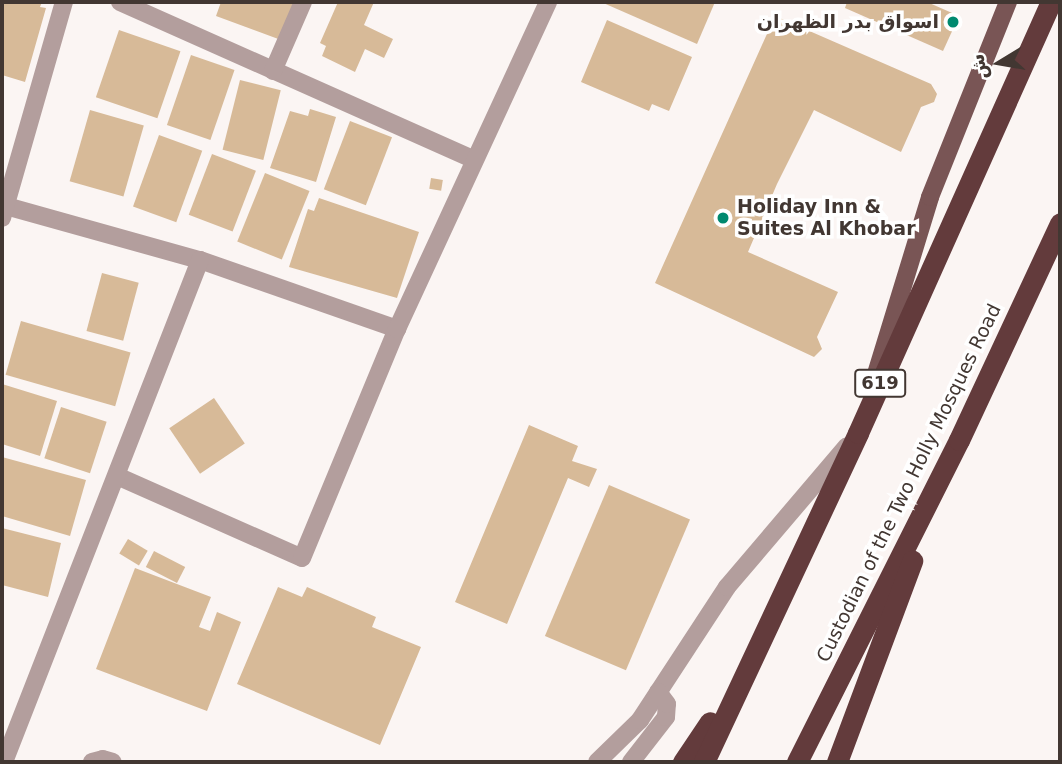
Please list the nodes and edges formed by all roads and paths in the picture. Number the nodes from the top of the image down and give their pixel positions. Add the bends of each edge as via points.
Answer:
1 (64, 2) edge
2 (120, 2) edge
3 (303, 2) edge
4 (548, 2) edge
5 (1008, 2) edge
6 (1051, 2) edge
7 (273, 71) junction
8 (473, 159) junction
9 (4, 212) edge
10 (1060, 222) edge
11 (200, 260) junction
12 (397, 329) junction
13 (858, 433) junction
14 (959, 440) junction
15 (117, 476) junction
16 (750, 657) junction
17 (658, 692) junction
18 (5, 762) edge
19 (92, 762) edge
20 (113, 762) edge
21 (597, 762) edge
22 (631, 762) edge
23 (683, 762) edge
24 (704, 762) edge
25 (797, 762) edge
26 (837, 762) edge

1 - 9 street
2 - 7 street
3 - 7 street
4 - 8 street
5 - 13 main road via 930,197
6 - 13 highway, 619
7 - 8 street
8 - 12 street
9 - 11 street
10 - 14 highway, Custodian of the Two Holly Mosques Road
11 - 12 street
11 - 15 street
12 - 15 street via 302,558
13 - 16 highway, 619
13 - 17 street via 727,587
14 - 25 highway, Custodian of the Two Holly Mosques Road
14 - 26 highway
15 - 18 street
16 - 23 highway
16 - 24 highway, 619
17 - 21 street via 640,720
17 - 22 street via 667,704 666,717
19 - 20 street

